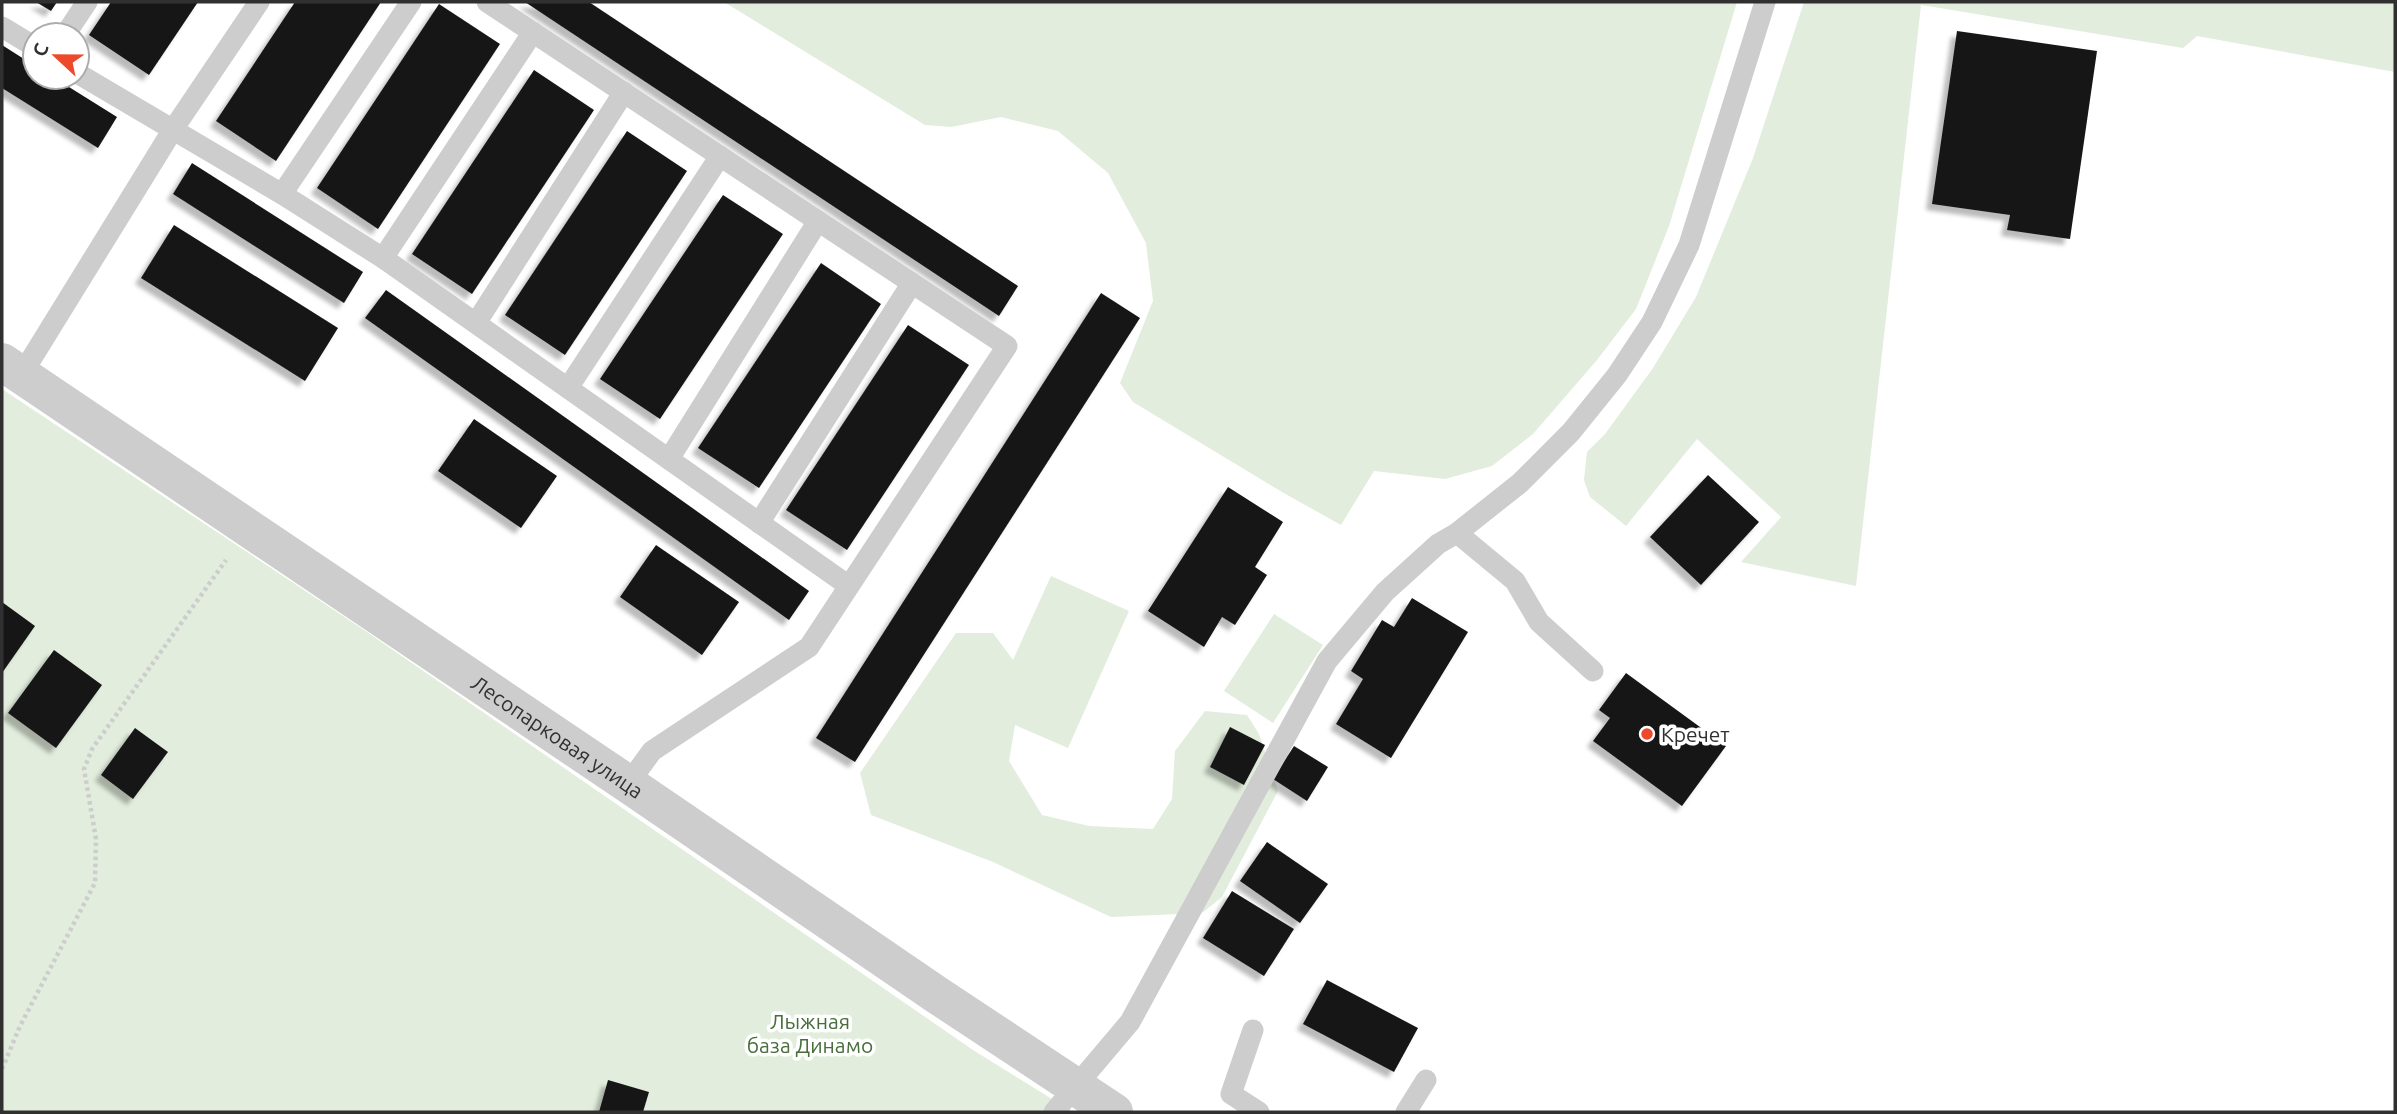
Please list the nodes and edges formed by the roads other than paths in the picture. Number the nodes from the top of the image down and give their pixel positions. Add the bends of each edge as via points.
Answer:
1 (87, 2) edge
2 (259, 2) edge
3 (411, 2) edge
4 (487, 2) edge
5 (1765, 2) edge
6 (74, 21) edge
7 (2, 27) edge
8 (533, 32) junction
9 (21, 39) edge
10 (91, 82) edge
11 (624, 92) junction
12 (172, 131) junction
13 (720, 156) junction
14 (282, 194) junction
15 (818, 221) junction
16 (383, 258) junction
17 (912, 283) junction
18 (476, 323) junction
19 (12, 368) edge
20 (568, 388) junction
21 (668, 459) junction
22 (759, 523) junction
23 (1457, 533) junction
24 (849, 586) junction
25 (1593, 671) dead end
26 (628, 784) junction
27 (1253, 1030) dead end
28 (1426, 1080) dead end
29 (1065, 1100) edge
30 (1114, 1112) edge
31 (1259, 1112) edge
32 (1406, 1112) edge

1 - 6 lane
2 - 12 lane
3 - 14 lane
4 - 8 lane
5 - 23 lane via 1689,245 1652,322 1571,432 1520,483
7 - 9 lane
8 - 11 lane
8 - 16 lane
10 - 12 lane
11 - 13 lane
11 - 18 lane
12 - 14 lane
12 - 19 lane
13 - 15 lane
13 - 20 lane
14 - 16 lane
15 - 17 lane
15 - 21 lane
16 - 18 lane
17 - 22 lane
17 - 24 lane via 1007,346
18 - 20 lane
19 - 26 street, Лесопарковая улица
20 - 21 lane
21 - 22 lane
22 - 24 lane
23 - 25 lane via 1515,581 1539,622
23 - 29 lane via 1438,544 1385,592 1327,661 1130,1022
24 - 26 lane via 809,647 652,751
26 - 29 street, Лесопарковая улица via 925,988
27 - 31 lane via 1231,1094
28 - 32 lane
29 - 30 street, Лесопарковая улица

